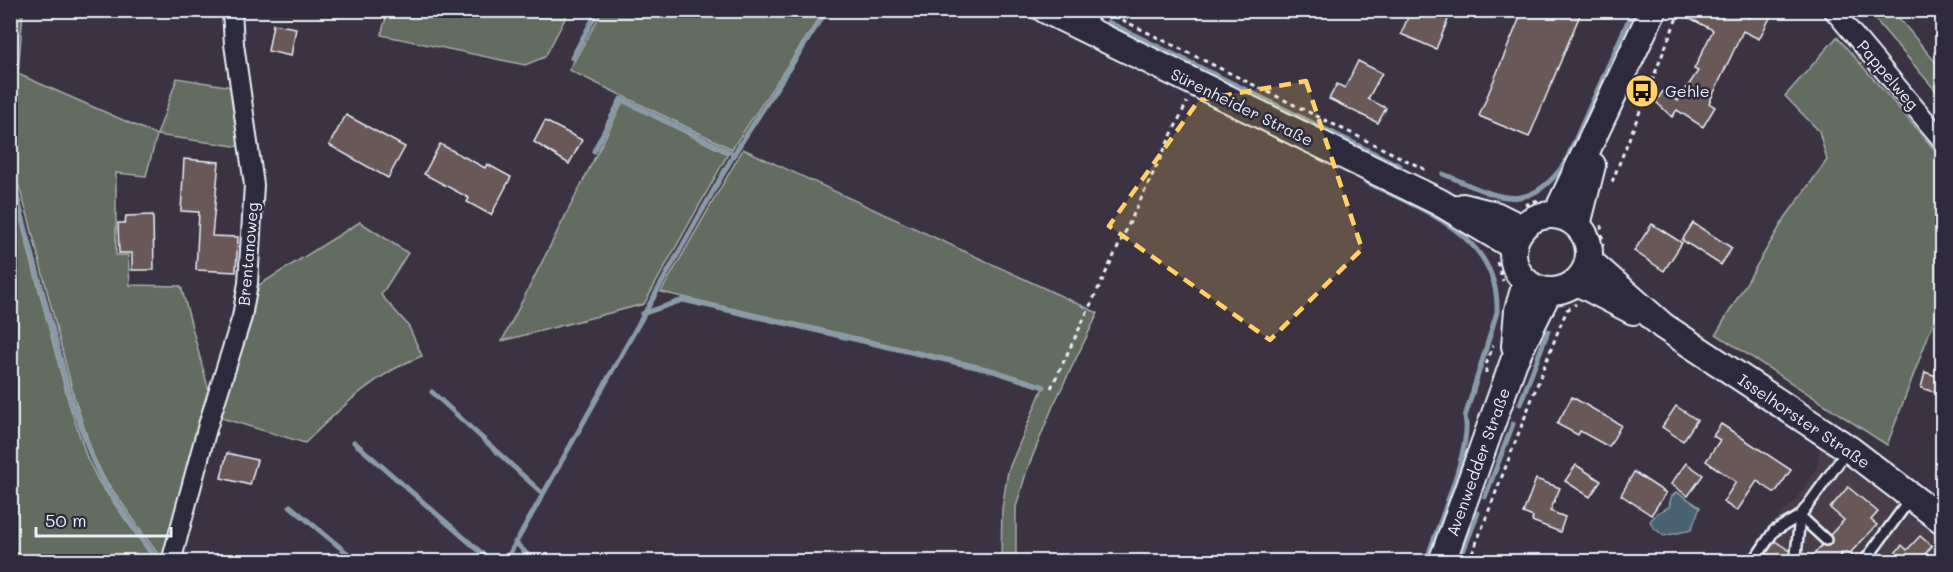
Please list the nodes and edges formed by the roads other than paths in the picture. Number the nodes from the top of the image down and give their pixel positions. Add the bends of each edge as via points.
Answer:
1 (232, 10) edge
2 (1046, 10) edge
3 (1653, 10) edge
4 (1833, 10) edge
5 (1091, 20) edge
6 (1942, 140) edge
7 (1569, 215) junction
8 (1511, 235) junction
9 (1589, 275) junction
10 (1526, 288) junction
11 (1849, 449) junction
12 (1912, 496) junction
13 (1800, 516) junction
14 (1942, 520) edge
15 (1826, 540) dead end
16 (1796, 555) dead end
17 (171, 561) edge
18 (1442, 561) edge
19 (1753, 561) edge
20 (1864, 561) edge

1 - 17 street, Brentanoweg via 254,185 248,283 242,317
2 - 5 street, Sürenheider Straße
3 - 7 street via 1602,124
4 - 6 street, Pappelweg
5 - 8 street, Sürenheider Straße via 1196,84 1440,201 1495,215
7 - 8 street via 1531,220
7 - 9 street via 1585,235
8 - 10 street via 1512,260
9 - 10 street via 1563,290
9 - 11 street, Isselhorster Straße
10 - 18 street, Avenwedder Straße via 1514,361
11 - 12 street, Isselhorster Straße
11 - 13 lane
12 - 14 street, Isselhorster Straße
12 - 20 lane
13 - 15 lane
13 - 16 lane
13 - 19 lane via 1774,531

